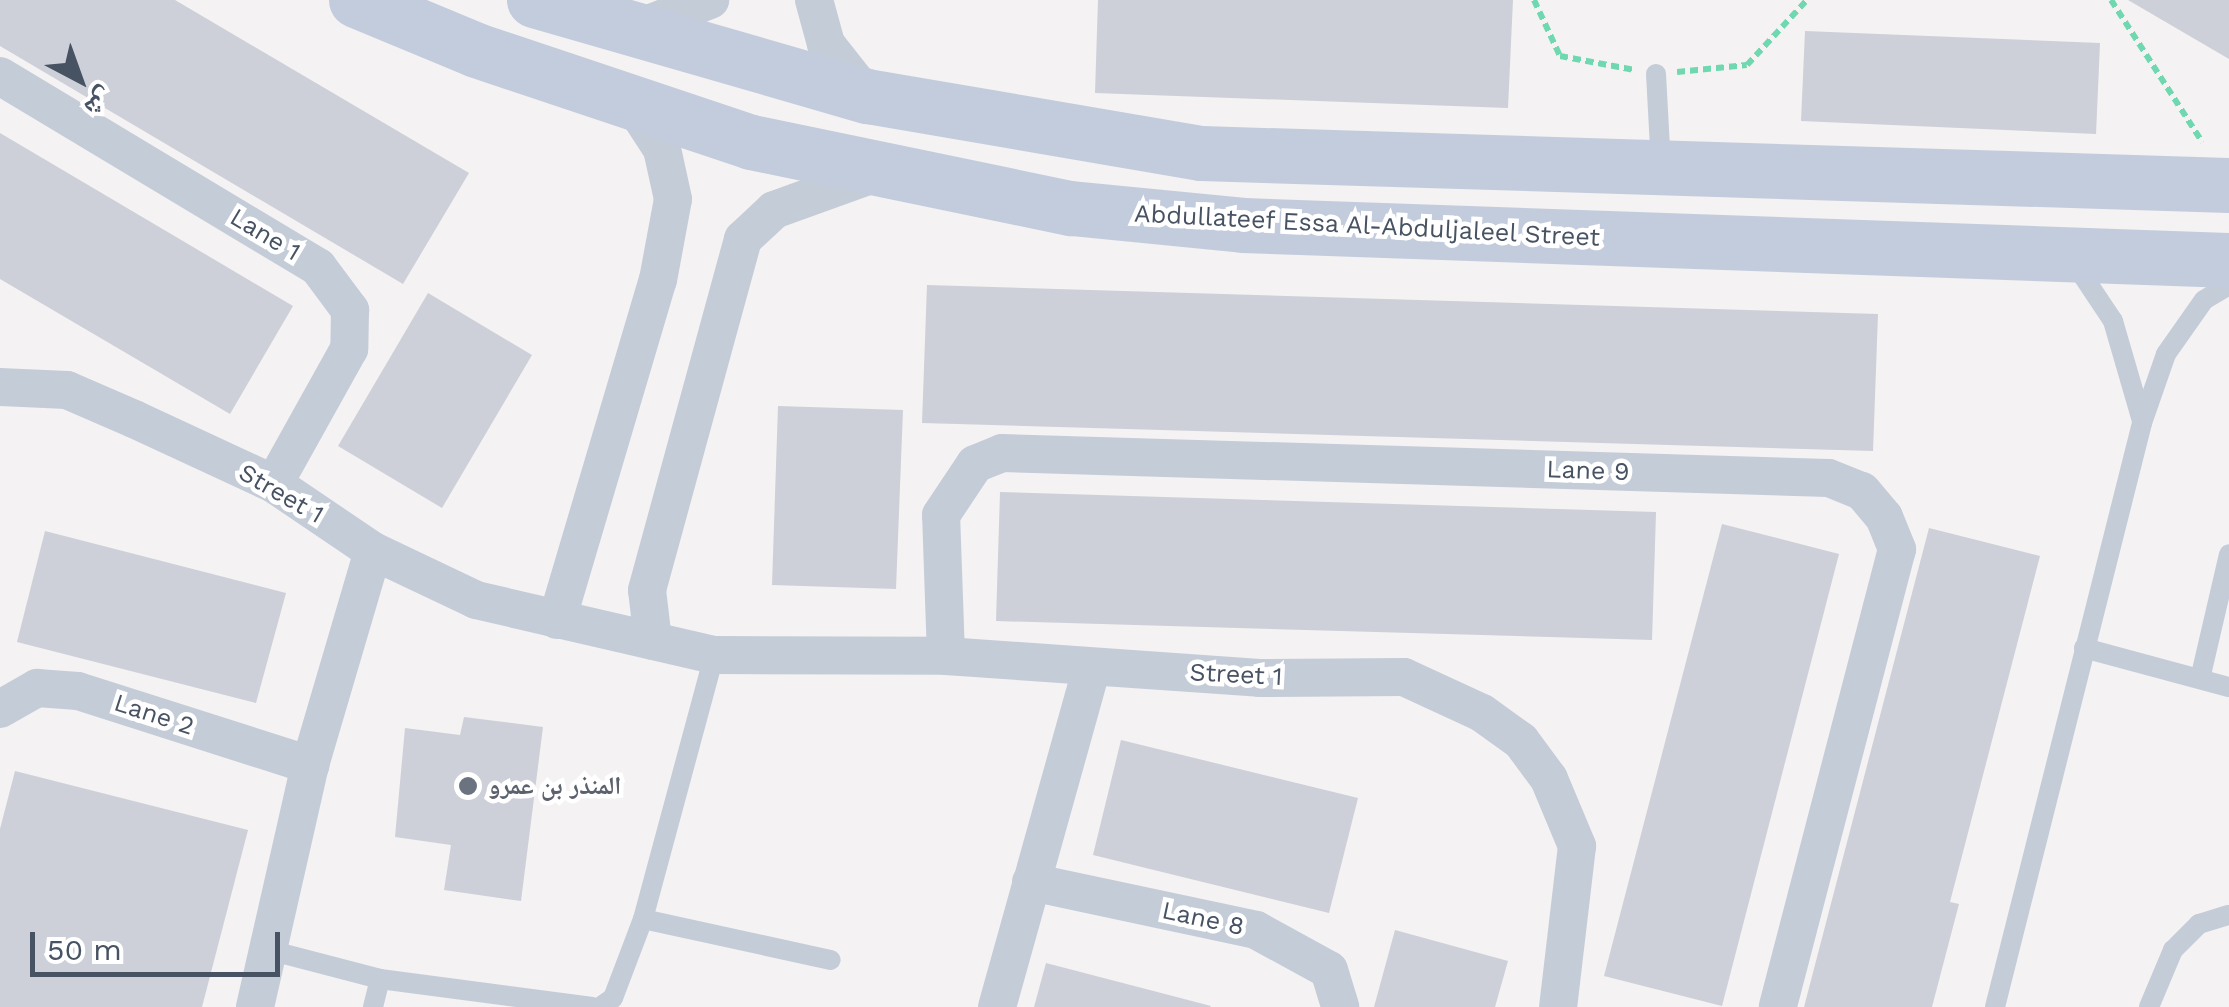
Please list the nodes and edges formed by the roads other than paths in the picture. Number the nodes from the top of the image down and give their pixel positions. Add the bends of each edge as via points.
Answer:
1 (356, 0) edge
2 (534, 0) edge
3 (710, 0) edge
4 (814, 0) edge
5 (633, 30) junction
6 (1656, 74) road end
7 (0, 76) edge
8 (867, 96) junction
9 (630, 100) junction
10 (2218, 167) edge
11 (882, 171) junction
12 (1661, 171) junction
13 (2027, 179) junction
14 (1243, 225) junction
15 (1700, 240) junction
16 (2029, 252) junction
17 (2229, 260) edge
18 (2229, 285) edge
19 (0, 387) edge
20 (2142, 423) junction
21 (274, 484) junction
22 (373, 551) junction
23 (2229, 554) edge
24 (557, 620) junction
25 (2220, 638) edge
26 (653, 641) junction
27 (2084, 648) junction
28 (714, 655) junction
29 (946, 656) junction
30 (1092, 667) junction
31 (2200, 679) junction
32 (2229, 687) edge
33 (0, 709) edge
34 (310, 765) junction
35 (1031, 882) junction
36 (2229, 915) edge
37 (644, 920) junction
38 (265, 949) junction
39 (831, 960) dead end
40 (380, 979) junction
41 (255, 1007) edge
42 (373, 1007) edge
43 (592, 1007) edge
44 (600, 1007) edge
45 (997, 1007) edge
46 (1340, 1007) edge
47 (1558, 1007) edge
48 (1778, 1007) edge
49 (1995, 1007) edge
50 (2149, 1007) edge

1 - 9 main road, Abdullateef Essa Al-Abduljaleel Street via 476,50
2 - 5 main road
3 - 5 street
4 - 8 street via 826,44
5 - 8 main road
6 - 12 lane
7 - 21 street, Lane 1 via 318,268 350,310 349,348
8 - 12 main road via 1201,153
9 - 11 main road, Abdullateef Essa Al-Abduljaleel Street via 751,142
9 - 24 street via 662,150 673,199 653,298
10 - 13 main road
11 - 14 main road, Abdullateef Essa Al-Abduljaleel Street via 1071,208
11 - 26 street via 774,210 743,239 647,590
12 - 13 main road
12 - 14 main road via 1654,193 1638,205 1331,198
13 - 15 main road via 1967,206 1723,194 1698,213
14 - 15 main road, Abdullateef Essa Al-Abduljaleel Street
15 - 16 main road, Abdullateef Essa Al-Abduljaleel Street
16 - 17 main road, Abdullateef Essa Al-Abduljaleel Street
16 - 20 lane via 2080,270 2113,322
18 - 20 lane via 2204,300 2166,354
19 - 21 street, Street 1 via 67,390
20 - 27 lane
21 - 22 street, Street 1
22 - 24 street, Street 1 via 476,600
22 - 34 street
23 - 25 lane
24 - 26 street, Street 1
25 - 31 lane
26 - 28 street, Street 1
27 - 31 lane
27 - 49 lane
28 - 29 street, Street 1
28 - 37 lane
29 - 30 street, Street 1
29 - 48 street, Lane 9 via 941,515 975,464 1002,454 1829,478 1862,491 1898,549
30 - 35 street
30 - 47 street, Street 1 via 1258,678 1404,677 1482,713 1521,741 1548,778 1577,846
31 - 32 lane
33 - 34 street, Lane 2 via 37,688 78,691
34 - 38 street
35 - 45 street
35 - 46 street, Lane 8 via 1256,930 1329,970
36 - 50 lane via 2198,924 2173,950
37 - 39 lane
37 - 44 lane via 613,998
38 - 40 lane
38 - 41 street
40 - 42 lane
40 - 43 lane

